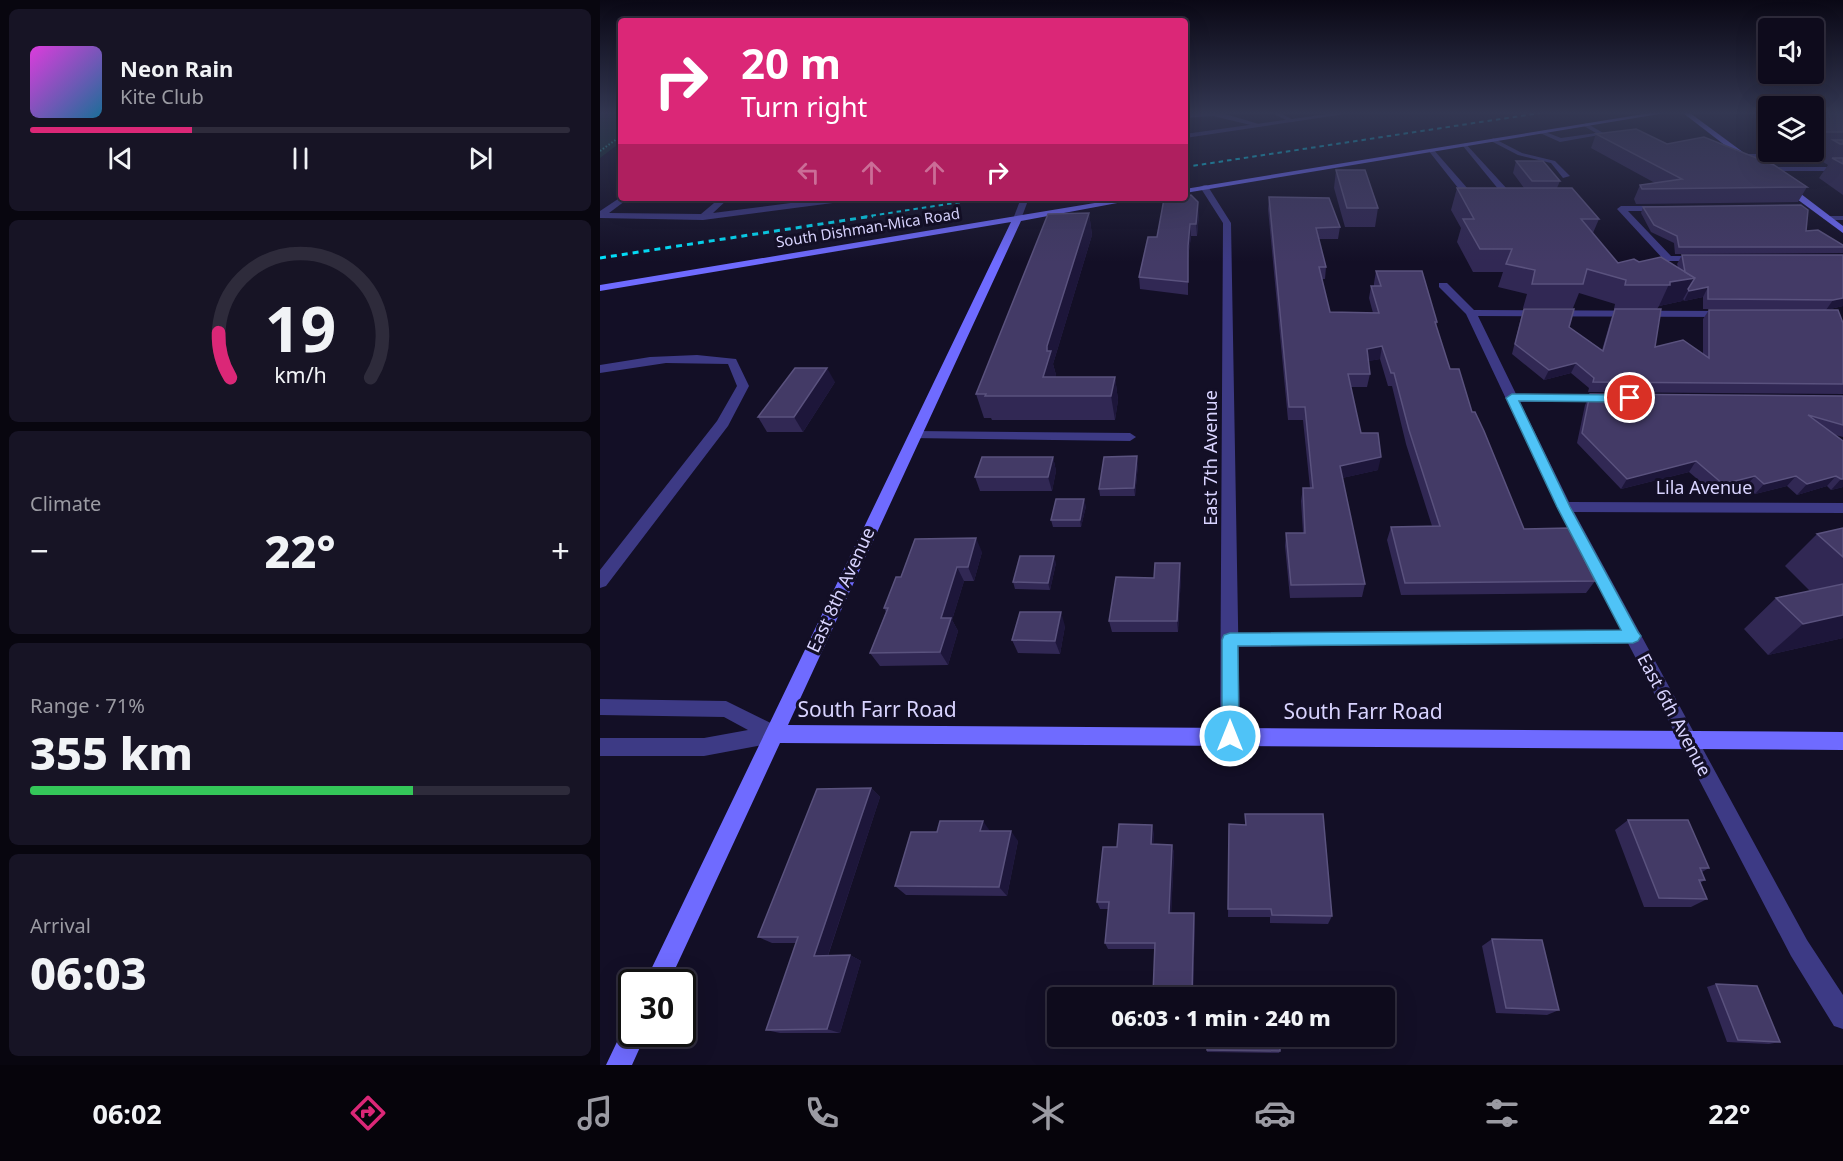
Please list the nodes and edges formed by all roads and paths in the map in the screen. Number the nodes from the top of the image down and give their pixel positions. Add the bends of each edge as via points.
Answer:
1 (1353, 163) edge
2 (1442, 163) edge
3 (1480, 163) edge
4 (1554, 163) edge
5 (1753, 163) edge
6 (1761, 169) junction
7 (1843, 169) edge
8 (1566, 176) dead end
9 (1204, 187) junction
10 (1188, 190) edge
11 (621, 201) edge
12 (721, 201) edge
13 (826, 201) edge
14 (1024, 201) edge
15 (1122, 201) edge
16 (1801, 207) edge
17 (1813, 207) junction
18 (1669, 208) edge
19 (600, 215) edge
20 (703, 217) junction
21 (1827, 218) junction
22 (1843, 218) edge
23 (1017, 219) junction
24 (1843, 230) edge
25 (1715, 259) edge
26 (1443, 285) dead end
27 (600, 288) edge
28 (1471, 313) junction
29 (1738, 314) edge
30 (600, 369) edge
31 (1512, 398) junction
32 (1618, 398) edge
33 (915, 435) junction
34 (1130, 437) dead end
35 (1564, 507) junction
36 (1843, 508) edge
37 (600, 582) edge
38 (1633, 636) junction
39 (1230, 640) junction
40 (600, 707) edge
41 (774, 734) junction
42 (1230, 736) junction
43 (1686, 738) junction
44 (1843, 741) edge
45 (600, 747) edge
46 (663, 969) edge
47 (1843, 1017) edge
48 (627, 1047) edge
49 (619, 1065) edge

1 - 9 street
2 - 3 lane via 1465,191 1505,192
4 - 8 lane
5 - 6 street
6 - 7 lane
6 - 17 street
9 - 10 street
9 - 39 street, East 7th Avenue via 1227,223
11 - 19 street
12 - 20 street
13 - 20 street
14 - 23 street, East 8th Avenue
15 - 23 street, South Dishman-Mica Road
16 - 17 street
17 - 21 street
18 - 25 street via 1622,209 1668,259
19 - 20 street
21 - 22 lane
21 - 24 street
23 - 27 street, South Dishman-Mica Road
23 - 33 street, East 8th Avenue
26 - 28 street, East 6th Avenue
28 - 29 street
28 - 31 street, East 6th Avenue
30 - 37 street via 658,358 732,361 743,386 723,423
31 - 32 street
31 - 35 street, East 6th Avenue
33 - 34 lane
33 - 41 street, East 8th Avenue
35 - 36 street, Lila Avenue
35 - 38 street, East 6th Avenue
38 - 39 lane
38 - 43 street, East 6th Avenue
39 - 42 street, East 7th Avenue
40 - 41 street, South Farr Road via 726,709
41 - 42 street, South Farr Road
41 - 45 street, South Farr Road via 704,747
41 - 46 street, East 8th Avenue
42 - 43 street, South Farr Road
43 - 44 street, South Farr Road
43 - 47 street, East 6th Avenue via 1799,948
48 - 49 street

